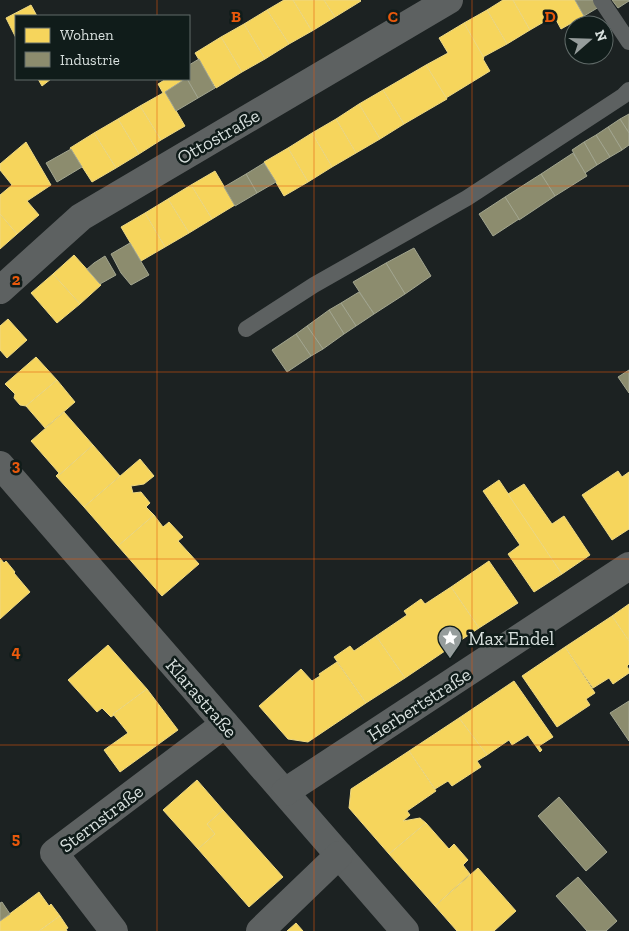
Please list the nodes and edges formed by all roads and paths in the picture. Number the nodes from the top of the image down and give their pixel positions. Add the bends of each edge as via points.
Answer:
1 (449, 0) edge
2 (601, 0) edge
3 (629, 42) edge
4 (629, 90) edge
5 (0, 290) edge
6 (246, 329) dead end
7 (0, 465) edge
8 (629, 566) edge
9 (225, 724) junction
10 (285, 792) junction
11 (339, 855) junction
12 (114, 931) edge
13 (260, 931) edge
14 (405, 931) edge

1 - 5 street, Ottostraße via 80,217
2 - 3 lane
4 - 6 lane via 466,198 314,285
7 - 9 street, Klarastraße
8 - 10 street, Herbertstraße
9 - 10 street, Klarastraße
9 - 12 street, Sternstraße via 54,852
10 - 11 street, Klarastraße
11 - 13 street
11 - 14 street, Klarastraße

